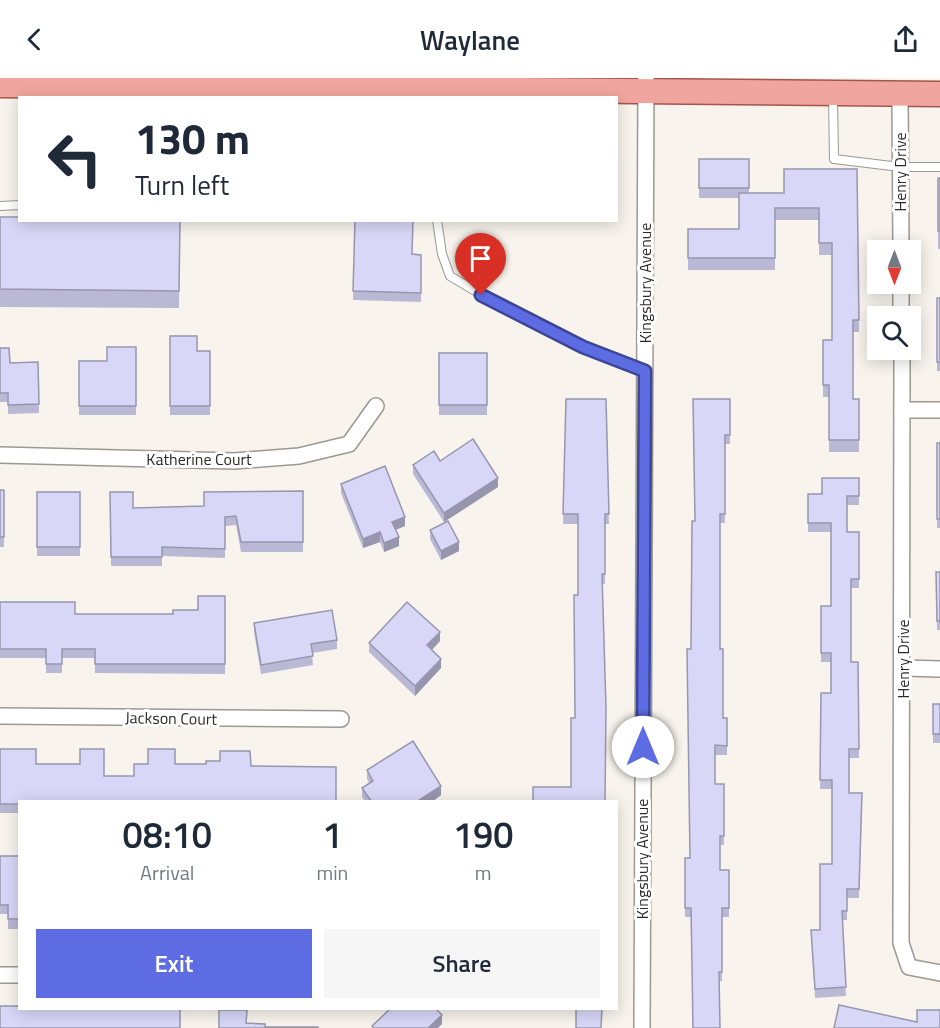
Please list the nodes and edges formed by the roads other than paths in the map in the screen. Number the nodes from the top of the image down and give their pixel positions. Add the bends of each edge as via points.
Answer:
1 (371, 83) edge
2 (646, 84) edge
3 (0, 85) edge
4 (174, 87) edge
5 (424, 93) edge
6 (833, 93) junction
7 (900, 94) junction
8 (940, 94) edge
9 (900, 167) junction
10 (940, 167) edge
11 (0, 206) edge
12 (18, 206) edge
13 (437, 222) edge
14 (901, 240) edge
15 (902, 360) edge
16 (645, 371) junction
17 (376, 406) dead end
18 (902, 410) junction
19 (940, 410) edge
20 (0, 455) edge
21 (904, 669) junction
22 (940, 669) edge
23 (0, 716) edge
24 (341, 719) dead end
25 (940, 973) edge
26 (0, 975) edge
27 (18, 975) edge
28 (642, 1028) edge

1 - 4 main road
1 - 5 main road
2 - 5 main road
2 - 6 main road
2 - 16 street, Kingsbury Avenue
3 - 4 main road
6 - 7 main road
6 - 9 lane via 834,159
7 - 8 main road
7 - 9 street, Henry Drive
9 - 10 lane
9 - 14 street, Henry Drive
11 - 12 lane
13 - 16 lane via 450,276 508,311
15 - 18 street, Henry Drive
16 - 28 street, Kingsbury Avenue
17 - 20 street, Katherine Court via 349,444 299,456 234,461
18 - 19 street
18 - 21 street, Henry Drive
21 - 22 street
21 - 25 street, Henry Drive via 901,942 909,967
23 - 24 street, Jackson Court
26 - 27 street

